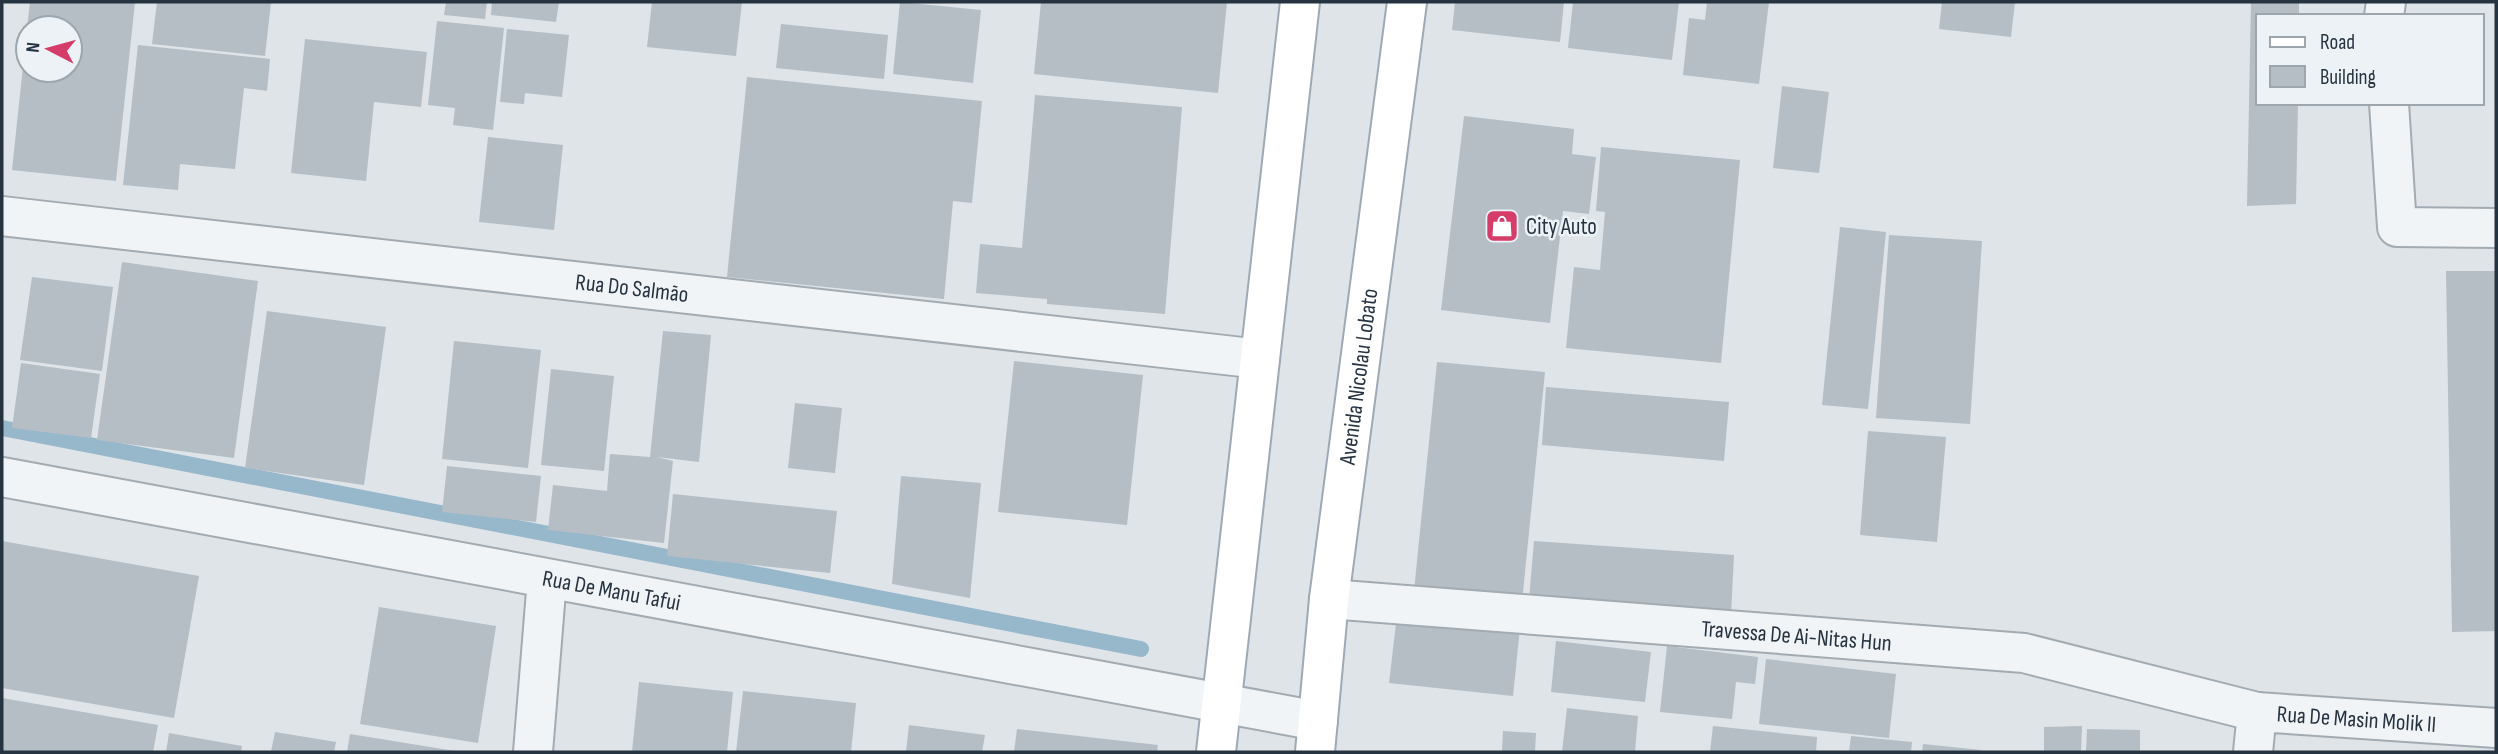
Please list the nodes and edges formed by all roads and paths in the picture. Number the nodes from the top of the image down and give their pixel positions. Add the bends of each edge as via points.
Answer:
1 (1300, 2) edge
2 (1407, 2) edge
3 (2389, 105) edge
4 (2, 216) edge
5 (2496, 228) edge
6 (1260, 359) junction
7 (2, 477) edge
8 (547, 579) junction
9 (1329, 599) junction
10 (1221, 703) junction
11 (2257, 712) junction
12 (2496, 728) edge
13 (1317, 737) edge
14 (533, 752) edge
15 (1216, 752) edge
16 (2253, 752) edge

1 - 6 main road
2 - 9 main road, Avenida Nicolau Lobato
3 - 5 street via 2397,227
4 - 6 street, Rua Do Salmão
6 - 10 main road
7 - 8 street, Rua De Manu Tafui
8 - 10 street, Rua De Manu Tafui
8 - 14 street
9 - 11 street, Travessa De Ai-Nitas Hun via 2024,653
9 - 13 main road, Avenida Nicolau Lobato
10 - 13 street, Rua De Manu Tafui
10 - 15 main road
11 - 12 street, Rua De Masin Molik II
11 - 16 street, Rua De Masin Molik II

